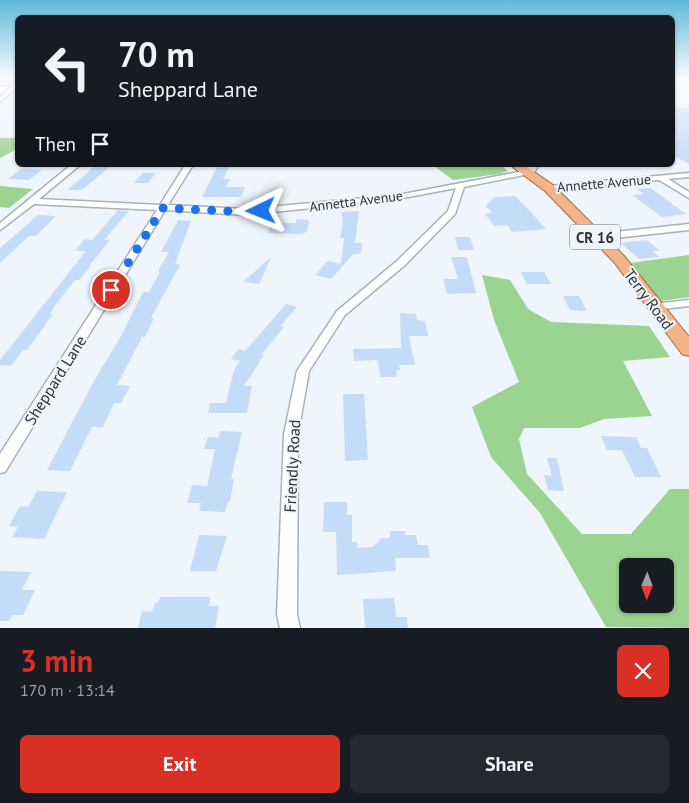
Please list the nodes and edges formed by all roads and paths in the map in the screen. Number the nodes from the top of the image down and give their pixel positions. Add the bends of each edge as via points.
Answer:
1 (74, 167) edge
2 (188, 167) edge
3 (532, 169) edge
4 (689, 175) edge
5 (661, 178) junction
6 (461, 185) junction
7 (549, 188) junction
8 (689, 196) edge
9 (32, 201) junction
10 (163, 208) junction
11 (0, 227) edge
12 (689, 227) edge
13 (596, 237) junction
14 (689, 303) edge
15 (654, 307) junction
16 (689, 350) edge
17 (0, 467) edge
18 (290, 628) edge

1 - 9 street
2 - 10 street, Sheppard Lane
3 - 6 street, Annetta Avenue
3 - 7 main road, Terry Road / CR 16
4 - 5 street, Annette Avenue
5 - 7 street, Annette Avenue
5 - 8 street
6 - 10 street, Annetta Avenue via 398,196 245,212
6 - 18 street, Friendly Road via 452,212 402,263 341,313 303,371 291,434 287,615
7 - 13 main road, Terry Road / CR 16
9 - 10 street, Annetta Avenue
9 - 11 street
10 - 17 street, Sheppard Lane
12 - 13 street
13 - 15 main road, Terry Road / CR 16 via 637,280
14 - 15 street
15 - 16 main road, Terry Road / CR 16

